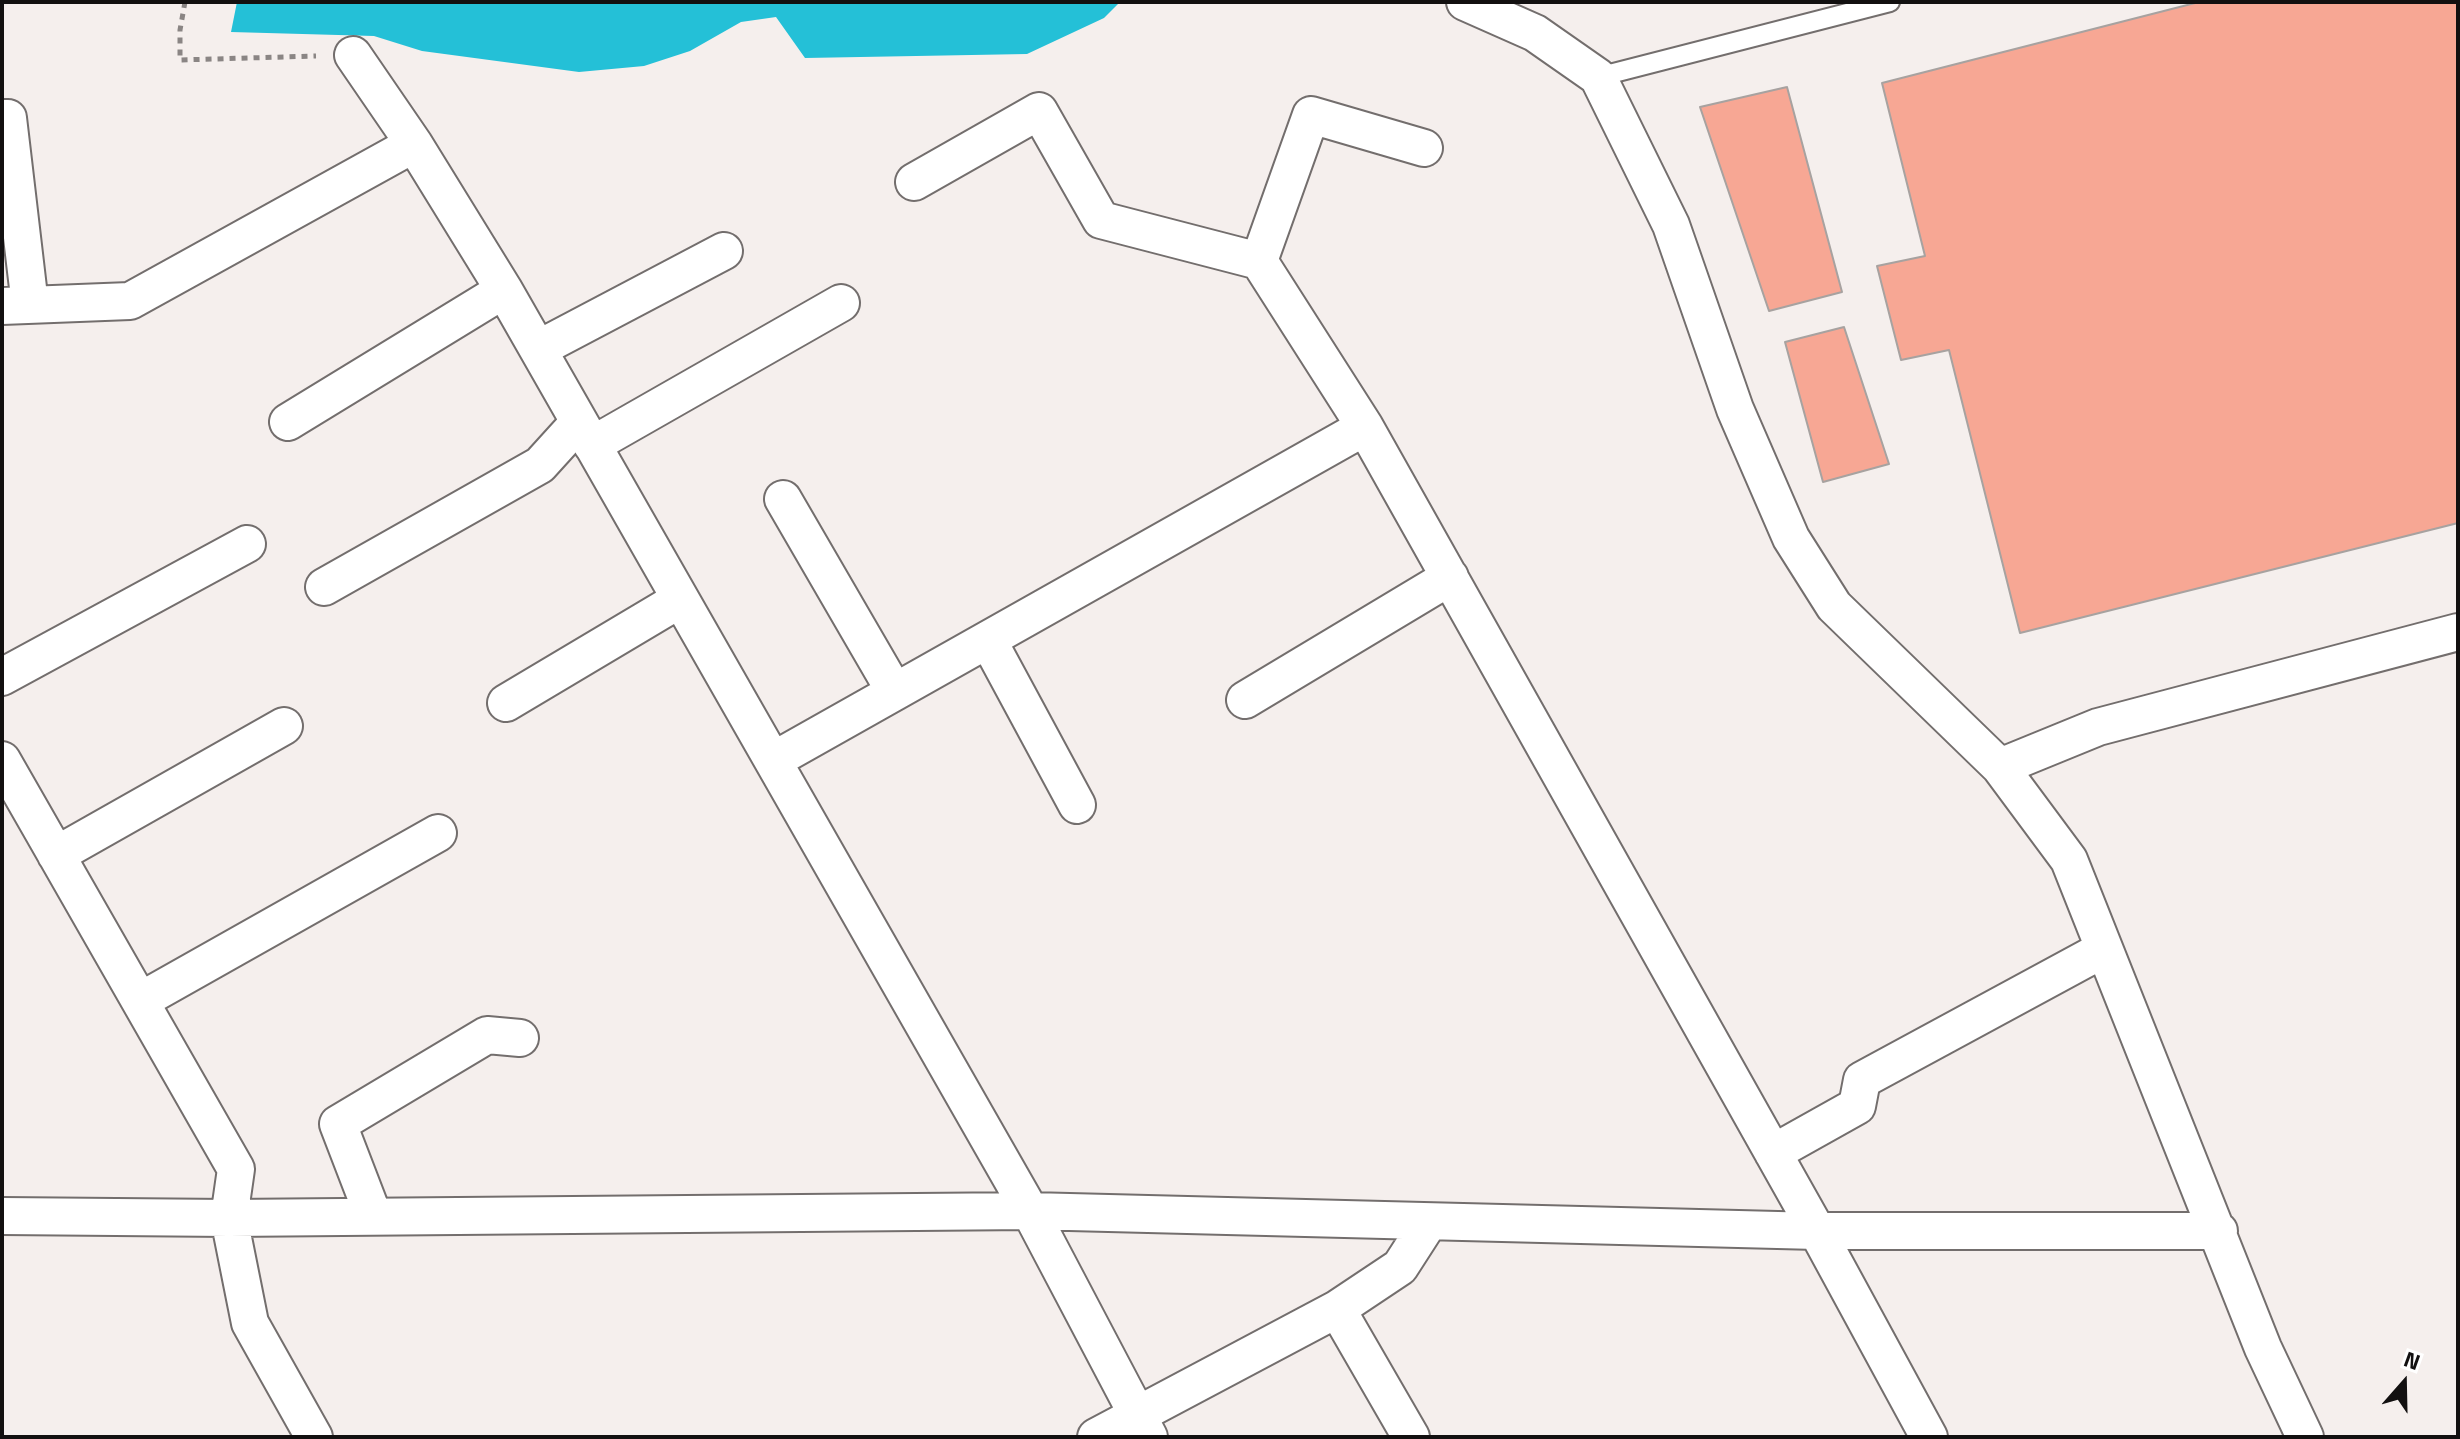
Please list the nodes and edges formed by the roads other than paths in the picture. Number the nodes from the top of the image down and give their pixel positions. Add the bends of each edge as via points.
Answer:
1 (1465, 2) edge
2 (1890, 2) edge
3 (353, 55) road end
4 (1598, 77) junction
5 (2, 118) edge
6 (414, 144) junction
7 (1424, 148) dead end
8 (914, 182) dead end
9 (724, 251) dead end
10 (1259, 261) junction
11 (504, 290) junction
12 (841, 303) dead end
13 (16, 306) edge
14 (538, 349) junction
15 (288, 422) dead end
16 (1365, 427) junction
17 (586, 433) junction
18 (783, 499) dead end
19 (247, 544) dead end
20 (1450, 577) junction
21 (324, 587) dead end
22 (679, 600) junction
23 (2458, 632) edge
24 (988, 640) junction
25 (2, 677) edge
26 (895, 692) junction
27 (1245, 700) dead end
28 (506, 703) dead end
29 (284, 726) dead end
30 (2, 760) edge
31 (774, 760) junction
32 (2000, 767) junction
33 (1077, 805) dead end
34 (438, 833) dead end
35 (56, 855) junction
36 (2104, 949) junction
37 (140, 1001) junction
38 (520, 1038) dead end
39 (1773, 1153) junction
40 (1030, 1211) junction
41 (373, 1215) junction
42 (2, 1216) edge
43 (229, 1218) junction
44 (1429, 1222) junction
45 (1817, 1231) junction
46 (2219, 1231) junction
47 (1337, 1309) junction
48 (1142, 1426) edge
49 (314, 1437) edge
50 (1096, 1437) edge
51 (1411, 1437) edge
52 (1929, 1437) edge
53 (2305, 1437) edge

1 - 4 street via 1535,33
2 - 4 lane
3 - 6 street
4 - 32 street via 1671,225 1735,409 1791,538 1834,606
5 - 13 street via 8,118
6 - 11 street
6 - 13 street via 130,301
7 - 10 street via 1311,115
8 - 10 street via 1039,111 1101,220
9 - 14 street
10 - 16 street
11 - 14 street
11 - 15 street
12 - 17 street
14 - 17 street
16 - 20 street
16 - 24 street
17 - 21 street via 540,465
17 - 22 street
18 - 26 street
19 - 25 street
20 - 27 street
20 - 39 street
22 - 28 street
22 - 31 street
23 - 32 street via 2098,727
24 - 26 street
24 - 33 street
26 - 31 street
29 - 35 street
30 - 35 street
31 - 40 street
32 - 36 street via 2069,860
34 - 37 street
35 - 37 street
36 - 39 street via 1862,1080 1857,1106
36 - 46 street
37 - 43 street via 236,1169
38 - 41 street via 487,1035 338,1124
39 - 45 street
40 - 41 street
40 - 44 street
40 - 48 street
41 - 43 street
42 - 43 street
43 - 49 street via 250,1323
44 - 45 street
44 - 47 street via 1400,1267
45 - 46 street
45 - 52 street
46 - 53 street via 2263,1348
47 - 48 street
47 - 51 street
48 - 50 street

